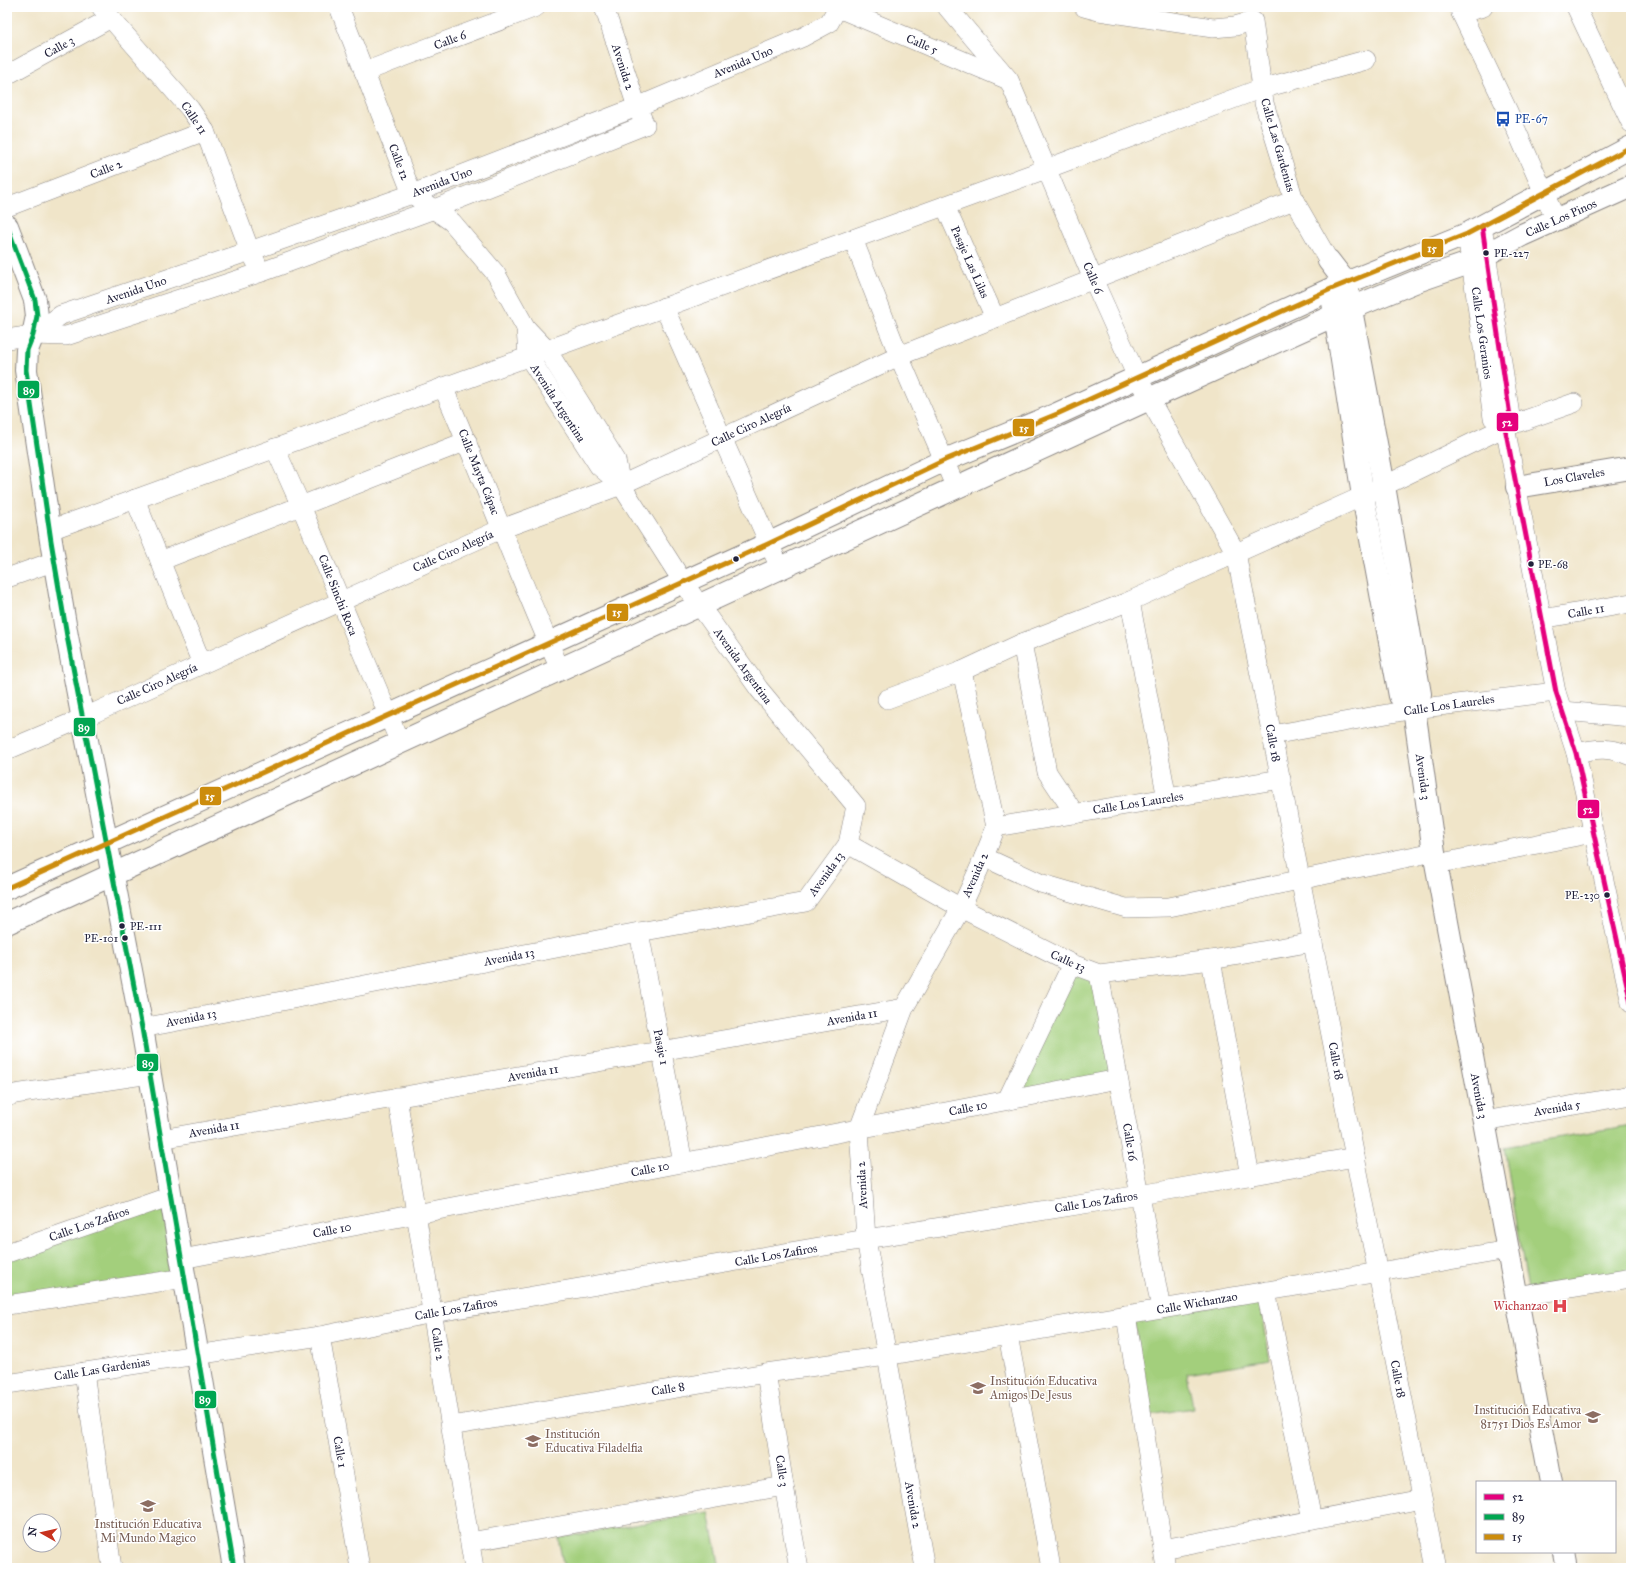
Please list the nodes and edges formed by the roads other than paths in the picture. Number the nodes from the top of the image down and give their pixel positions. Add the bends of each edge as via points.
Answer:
1 (339, 7) edge
2 (536, 7) edge
3 (604, 7) edge
4 (837, 7) edge
5 (946, 7) edge
6 (1084, 7) edge
7 (1483, 7) edge
8 (1576, 7) edge
9 (1461, 10) edge
10 (106, 13) edge
11 (1366, 60) dead end
12 (364, 72) junction
13 (7, 75) edge
14 (1009, 80) junction
15 (1262, 90) junction
16 (637, 106) junction
17 (1631, 123) edge
18 (645, 125) joint
19 (205, 131) junction
20 (1631, 147) edge
21 (1046, 169) junction
22 (1631, 186) edge
23 (1544, 193) junction
24 (412, 194) junction
25 (1294, 200) junction
26 (945, 206) junction
27 (7, 208) edge
28 (434, 209) junction
29 (1556, 220) junction
30 (7, 226) edge
31 (1475, 230) junction
32 (853, 239) junction
33 (250, 251) junction
34 (1479, 258) junction
35 (1329, 261) joint
36 (262, 272) junction
37 (1093, 279) junction
38 (1338, 286) junction
39 (664, 307) junction
40 (1343, 312) junction
41 (994, 318) junction
42 (526, 328) junction
43 (33, 335) junction
44 (7, 339) edge
45 (547, 350) junction
46 (528, 356) junction
47 (900, 356) junction
48 (1137, 377) junction
49 (443, 387) junction
50 (1149, 399) junction
51 (1574, 403) dead end
52 (1505, 428) junction
53 (722, 438) junction
54 (467, 441) junction
55 (275, 448) junction
56 (945, 460) junction
57 (1631, 468) edge
58 (621, 485) junction
59 (1384, 486) junction
60 (1516, 487) junction
61 (956, 488) junction
62 (1364, 496) junction
63 (135, 499) junction
64 (301, 506) junction
65 (501, 528) junction
66 (50, 530) junction
67 (770, 543) junction
68 (1236, 553) junction
69 (55, 561) junction
70 (160, 561) junction
71 (780, 568) junction
72 (7, 578) edge
73 (683, 582) junction
74 (1130, 601) junction
75 (340, 602) junction
76 (1631, 603) edge
77 (699, 605) junction
78 (1542, 619) junction
79 (548, 642) junction
80 (1022, 643) junction
81 (202, 664) junction
82 (560, 669) junction
83 (962, 671) junction
84 (1556, 692) junction
85 (887, 699) dead end
86 (1414, 709) junction
87 (1563, 711) junction
88 (388, 716) junction
89 (1631, 717) edge
90 (83, 718) junction
91 (1272, 735) junction
92 (400, 743) junction
93 (7, 750) edge
94 (1576, 754) junction
95 (1631, 756) edge
96 (1281, 779) junction
97 (1167, 799) junction
98 (1075, 814) junction
99 (996, 827) junction
100 (1593, 833) junction
101 (107, 843) junction
102 (848, 844) junction
103 (984, 857) junction
104 (1435, 858) junction
105 (113, 876) junction
106 (1300, 878) junction
107 (7, 888) edge
108 (961, 908) junction
109 (7, 923) edge
110 (639, 932) junction
111 (1313, 942) junction
112 (1211, 960) junction
113 (1072, 964) junction
114 (1099, 974) junction
115 (1631, 1003) edge
116 (904, 1008) junction
117 (142, 1028) junction
118 (662, 1050) junction
119 (150, 1074) junction
120 (1118, 1079) junction
121 (1631, 1095) edge
122 (7, 1097) edge
123 (397, 1097) junction
124 (1007, 1100) junction
125 (1484, 1120) junction
126 (859, 1129) junction
127 (161, 1139) junction
128 (1355, 1157) junction
129 (683, 1163) junction
130 (1250, 1176) junction
131 (1140, 1195) junction
132 (171, 1196) junction
133 (416, 1214) junction
134 (866, 1239) junction
135 (1508, 1250) junction
136 (7, 1253) edge
137 (183, 1269) junction
138 (1378, 1273) junction
139 (1631, 1278) edge
140 (1266, 1291) junction
141 (1516, 1297) junction
142 (7, 1305) edge
143 (1161, 1309) junction
144 (433, 1313) junction
145 (1126, 1315) junction
146 (1008, 1335) junction
147 (320, 1336) junction
148 (197, 1354) junction
149 (886, 1356) junction
150 (84, 1372) junction
151 (766, 1373) junction
152 (7, 1384) edge
153 (450, 1426) junction
154 (1551, 1481) edge
155 (784, 1486) junction
156 (1422, 1499) junction
157 (1312, 1520) junction
158 (470, 1542) junction
159 (1163, 1549) junction
160 (1564, 1553) edge
161 (112, 1568) edge
162 (234, 1568) edge
163 (360, 1568) edge
164 (474, 1568) edge
165 (799, 1568) edge
166 (925, 1568) edge
167 (1051, 1568) edge
168 (1166, 1568) edge
169 (1436, 1568) edge
170 (1567, 1568) edge

1 - 12 street, Calle 12
2 - 12 street, Calle 6
3 - 16 street, Avenida 2
4 - 14 street, Calle 5
4 - 16 street, Avenida Uno via 828,23 803,37
5 - 14 street, Calle 6
6 - 15 street, Calle Las Gardenias via 1213,28 1252,21
7 - 9 street
8 - 17 street
9 - 23 street
10 - 13 street, Calle 3
10 - 19 street, Calle 11 via 190,109
11 - 15 street
12 - 24 street, Calle 12
14 - 21 street, Calle 6
15 - 21 street
15 - 25 street, Calle Las Gardenias
16 - 18 street, Avenida 2
16 - 24 street, Avenida Uno
18 - 28 street, Avenida Uno
19 - 27 street, Calle 2
19 - 33 street, Calle 11
20 - 23 street
21 - 26 street
21 - 37 street, Calle 6
22 - 29 street, Calle Los Pinos
23 - 29 street
23 - 31 street
24 - 28 street, Calle 12
24 - 33 street, Avenida Uno
25 - 35 street, Calle Las Gardenias
25 - 37 street, Calle Ciro Alegría
26 - 32 street
26 - 41 street, Pasaje Las Lilas
28 - 36 street, Avenida Uno
28 - 42 street, Calle 12 via 452,222 496,274
29 - 34 street, Calle Los Pinos
30 - 43 street via 35,300 37,316
31 - 34 street, Calle Los Geranios
31 - 38 street
32 - 39 street
32 - 47 street
33 - 36 street, Calle 11
33 - 43 street, Avenida Uno via 61,315
34 - 40 street, Calle Los Pinos
34 - 52 street, Calle Los Geranios via 1494,418
35 - 38 street, Calle Las Gardenias
36 - 43 street, Avenida Uno via 66,336
37 - 41 street, Calle Ciro Alegría
37 - 48 street, Calle 6
38 - 40 street, Calle Las Gardenias
38 - 48 street
39 - 45 street
39 - 53 street
40 - 50 street, Calle Los Pinos
40 - 59 street, Calle Las Gardenias
40 - 62 street, Calle Las Gardenias
41 - 47 street, Calle Ciro Alegría
42 - 45 street, Calle 12
42 - 46 street, Calle 12
43 - 44 street, Avenida Uno
43 - 66 street via 27,350 26,370
45 - 46 street
45 - 58 street, Avenida Argentina via 616,460
46 - 49 street
46 - 58 street, Avenida Argentina via 599,466
47 - 53 street, Calle Ciro Alegría
47 - 56 street
48 - 50 street, Calle 6
48 - 56 street via 1057,414
49 - 54 street, Calle Mayta Cápac
49 - 55 street
50 - 61 street, Calle Los Pinos
50 - 68 street, Calle 6
51 - 52 street
52 - 59 street
52 - 60 street, Calle Los Geranios
53 - 58 street, Calle Ciro Alegría
53 - 67 street
54 - 64 street
54 - 65 street, Calle Mayta Cápac
55 - 63 street
55 - 64 street, Calle Sinchi Roca
56 - 61 street
56 - 67 street
57 - 60 street, Los Claveles
58 - 65 street, Calle Ciro Alegría
58 - 73 street, Avenida Argentina
59 - 62 street
59 - 86 street, Avenida 3 via 1420,694
60 - 78 street, Calle Los Geranios
61 - 71 street, Calle Los Pinos
62 - 68 street
62 - 86 street via 1400,696
63 - 66 street
63 - 70 street
64 - 70 street
64 - 75 street, Calle Sinchi Roca
65 - 75 street, Calle Ciro Alegría
65 - 79 street, Calle Mayta Cápac
66 - 69 street
67 - 71 street
67 - 73 street
68 - 74 street
68 - 91 street, Calle 18
69 - 72 street
69 - 90 street
70 - 81 street
71 - 77 street, Calle Los Pinos
73 - 77 street, Avenida Argentina
73 - 79 street
74 - 80 street
74 - 97 street
75 - 81 street, Calle Ciro Alegría
75 - 88 street, Calle Sinchi Roca
76 - 78 street, Calle 11
77 - 82 street, Calle Los Pinos
77 - 102 street, Avenida Argentina via 759,689 856,806
78 - 84 street, Calle Los Geranios
79 - 82 street, Calle Mayta Cápac
79 - 88 street
80 - 83 street
80 - 98 street via 1047,772
81 - 90 street, Calle Ciro Alegría
82 - 92 street, Calle Los Pinos
83 - 85 street
83 - 99 street
84 - 86 street, Calle Los Laureles
84 - 87 street, Calle Los Geranios
86 - 91 street, Calle Los Laureles
86 - 104 street, Avenida 3
87 - 89 street
87 - 94 street, Calle Los Geranios
88 - 92 street, Calle Sinchi Roca
88 - 101 street
90 - 93 street, Calle Ciro Alegría
90 - 101 street
91 - 96 street, Calle 18
92 - 105 street, Calle Los Pinos
94 - 95 street via 1598,748 1618,750
94 - 100 street, Calle Los Geranios
96 - 97 street, Calle Los Laureles
96 - 106 street, Calle 18
97 - 98 street, Calle Los Laureles
98 - 99 street, Calle Los Laureles
99 - 103 street, Avenida 2
100 - 104 street
100 - 115 street, Calle Los Geranios
101 - 105 street
101 - 107 street
102 - 108 street, Calle 13
102 - 110 street, Avenida 13 via 806,902
103 - 106 street via 1040,883 1126,908 1169,906
103 - 108 street, Avenida 2
104 - 106 street
104 - 125 street, Avenida 3
105 - 109 street, Calle Los Pinos
105 - 117 street
106 - 111 street, Calle 18
108 - 113 street, Calle 13
108 - 116 street, Avenida 2
110 - 117 street, Avenida 13
110 - 118 street, Pasaje 1
111 - 112 street, Calle 13
111 - 128 street, Calle 18
112 - 114 street, Calle 13
112 - 130 street
113 - 114 street, Calle 13
113 - 124 street
114 - 120 street, Calle 16
116 - 118 street, Avenida 11
116 - 126 street, Avenida 2
117 - 119 street
118 - 123 street, Avenida 11
118 - 129 street, Pasaje 1
119 - 122 street
119 - 127 street
120 - 124 street, Calle 10
120 - 131 street, Calle 16
121 - 125 street, Avenida 5
123 - 127 street, Avenida 11
123 - 133 street, Calle 2
124 - 126 street, Calle 10
125 - 135 street, Avenida 3
126 - 129 street, Calle 10
126 - 134 street, Avenida 2
127 - 132 street
128 - 130 street, Calle Los Zafiros
128 - 138 street, Calle 18
129 - 133 street, Calle 10
130 - 131 street, Calle Los Zafiros
131 - 134 street, Calle Los Zafiros
131 - 143 street, Calle 16
132 - 136 street, Calle Los Zafiros
132 - 137 street
133 - 137 street, Calle 10
133 - 144 street, Calle 2
134 - 144 street, Calle Los Zafiros
134 - 149 street, Avenida 2
135 - 138 street, Calle Wichanzao
135 - 141 street, Avenida 3
137 - 142 street, Calle 10
137 - 148 street
138 - 140 street, Calle Wichanzao
138 - 156 street, Calle 18
139 - 141 street
140 - 143 street, Calle Wichanzao
140 - 157 street
141 - 154 street, Avenida 3
143 - 145 street, Calle Wichanzao
144 - 147 street, Calle Los Zafiros
144 - 153 street, Calle 2
145 - 146 street, Calle Wichanzao
145 - 159 street
146 - 149 street, Calle Wichanzao
146 - 167 street
147 - 148 street, Calle Los Zafiros
147 - 163 street, Calle 1
148 - 150 street, Calle Las Gardenias
148 - 162 street
149 - 151 street, Calle 8
149 - 166 street, Avenida 2
150 - 152 street, Calle Las Gardenias
150 - 161 street
151 - 153 street, Calle 8
151 - 155 street, Calle 3
153 - 158 street, Calle 2
155 - 158 street
155 - 165 street, Calle 3
156 - 157 street
156 - 169 street, Calle 18
157 - 159 street
158 - 164 street, Calle 2
159 - 168 street
160 - 170 street

